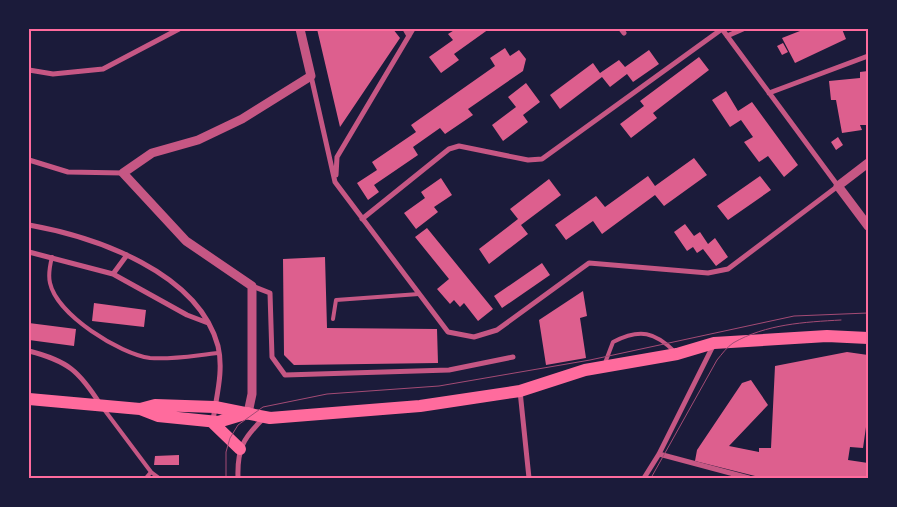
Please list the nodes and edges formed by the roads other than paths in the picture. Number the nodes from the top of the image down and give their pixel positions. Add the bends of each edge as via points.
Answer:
1 (179, 29) edge
2 (300, 29) edge
3 (405, 29) edge
4 (413, 29) edge
5 (743, 29) edge
6 (409, 36) junction
7 (727, 36) junction
8 (868, 56) edge
9 (29, 70) edge
10 (311, 76) junction
11 (769, 92) junction
12 (29, 160) edge
13 (868, 163) edge
14 (122, 173) junction
15 (335, 182) junction
16 (838, 186) junction
17 (362, 219) junction
18 (29, 225) edge
19 (868, 226) edge
20 (29, 252) edge
21 (127, 255) junction
22 (52, 256) junction
23 (113, 274) junction
24 (252, 286) junction
25 (419, 294) junction
26 (333, 319) dead end
27 (208, 323) junction
28 (868, 338) edge
29 (714, 343) junction
30 (29, 351) edge
31 (219, 353) junction
32 (677, 354) junction
33 (513, 357) dead end
34 (604, 367) junction
35 (520, 391) junction
36 (29, 400) edge
37 (102, 406) junction
38 (214, 407) junction
39 (140, 409) junction
40 (248, 413) junction
41 (264, 418) junction
42 (212, 422) junction
43 (240, 449) junction
44 (659, 454) junction
45 (151, 472) junction
46 (146, 478) edge
47 (159, 478) edge
48 (238, 478) edge
49 (530, 478) edge
50 (644, 478) edge
51 (749, 478) edge

1 - 9 street via 103,69 53,74
2 - 10 street
3 - 6 street
4 - 6 street
5 - 7 street
6 - 15 street via 337,157
7 - 11 street
7 - 17 street via 722,29 542,159 528,160 458,146 449,148
8 - 11 street
10 - 14 street via 242,119 198,140 152,153
10 - 15 street
11 - 16 street
12 - 14 street via 68,172
13 - 16 street
14 - 24 street via 186,241
15 - 17 street
16 - 19 street
16 - 25 street via 728,269 708,273 590,263 497,330 474,337 448,332
17 - 25 street
18 - 21 street
20 - 22 street
21 - 23 street
21 - 27 street via 194,300
22 - 23 street
22 - 31 lane via 50,282 54,294 81,322 111,344 151,358
23 - 27 street
24 - 33 street via 270,293 272,357 285,375 449,370
24 - 40 street via 252,394
25 - 26 lane via 336,300
27 - 31 street
28 - 29 main road via 827,336
29 - 32 main road
29 - 44 street
30 - 37 street via 54,358 78,372
31 - 38 street via 220,373
32 - 34 main road
32 - 34 lane via 664,340 650,333 623,337 613,342
34 - 35 main road
35 - 41 main road via 420,406
35 - 49 street
36 - 37 main road
37 - 39 main road
37 - 45 lane
38 - 39 main road via 154,405
38 - 40 main road
38 - 42 street
39 - 42 main road via 158,416
40 - 41 main road
40 - 42 main road via 223,422
41 - 43 street via 251,430
42 - 43 main road
43 - 48 street
44 - 50 street
44 - 51 street
45 - 46 lane
45 - 47 lane

